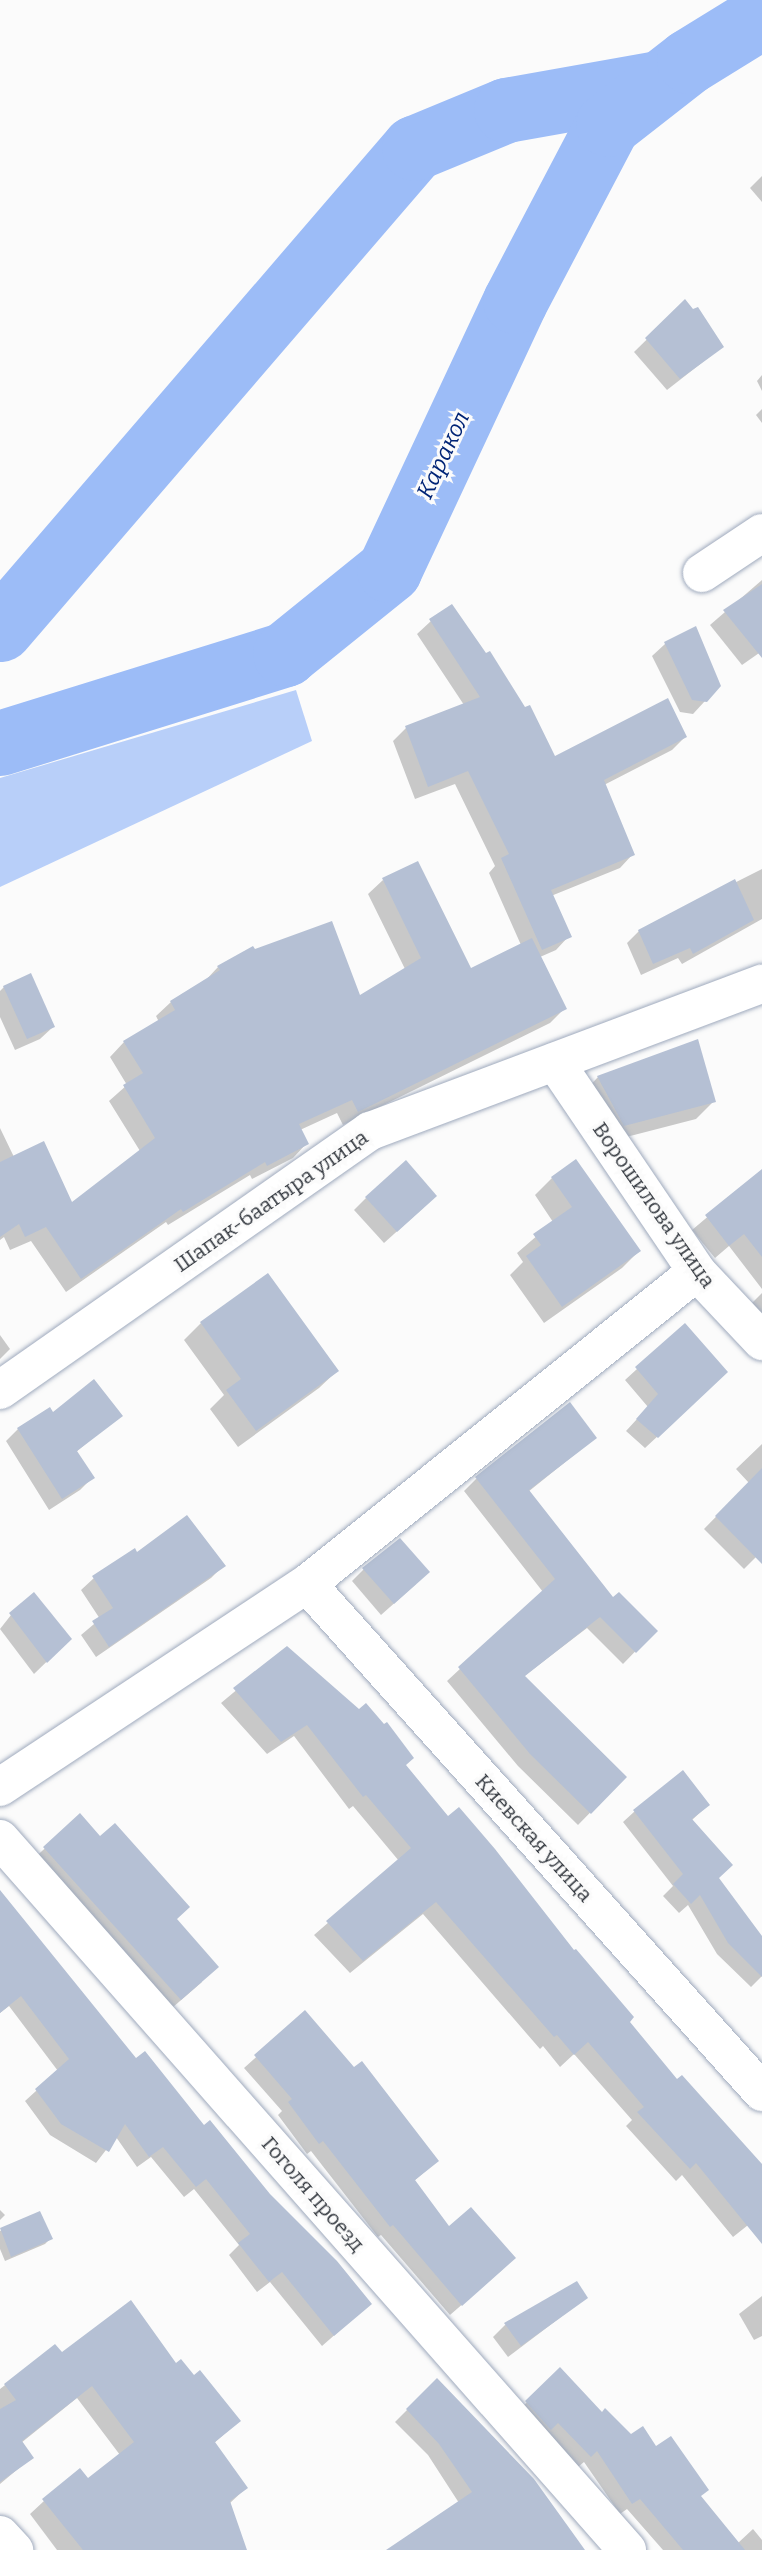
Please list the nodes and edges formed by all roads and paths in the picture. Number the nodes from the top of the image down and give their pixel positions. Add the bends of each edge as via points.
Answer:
1 (762, 533) edge
2 (702, 573) dead end
3 (762, 984) edge
4 (555, 1062) junction
5 (697, 1272) junction
6 (762, 1341) edge
7 (0, 1390) edge
8 (307, 1584) junction
9 (0, 1787) edge
10 (0, 1839) edge
11 (762, 2092) edge
12 (0, 2535) edge
13 (14, 2550) edge
14 (627, 2550) edge

1 - 2 street
3 - 4 street, Шапак-баатыра улица
4 - 5 street, Ворошилова улица
4 - 7 street, Шапак-баатыра улица via 370,1131
5 - 6 street, Ворошилова улица
5 - 8 street
8 - 9 street
8 - 11 street, Киевская улица
10 - 14 street, Гоголя проезд
12 - 13 street

